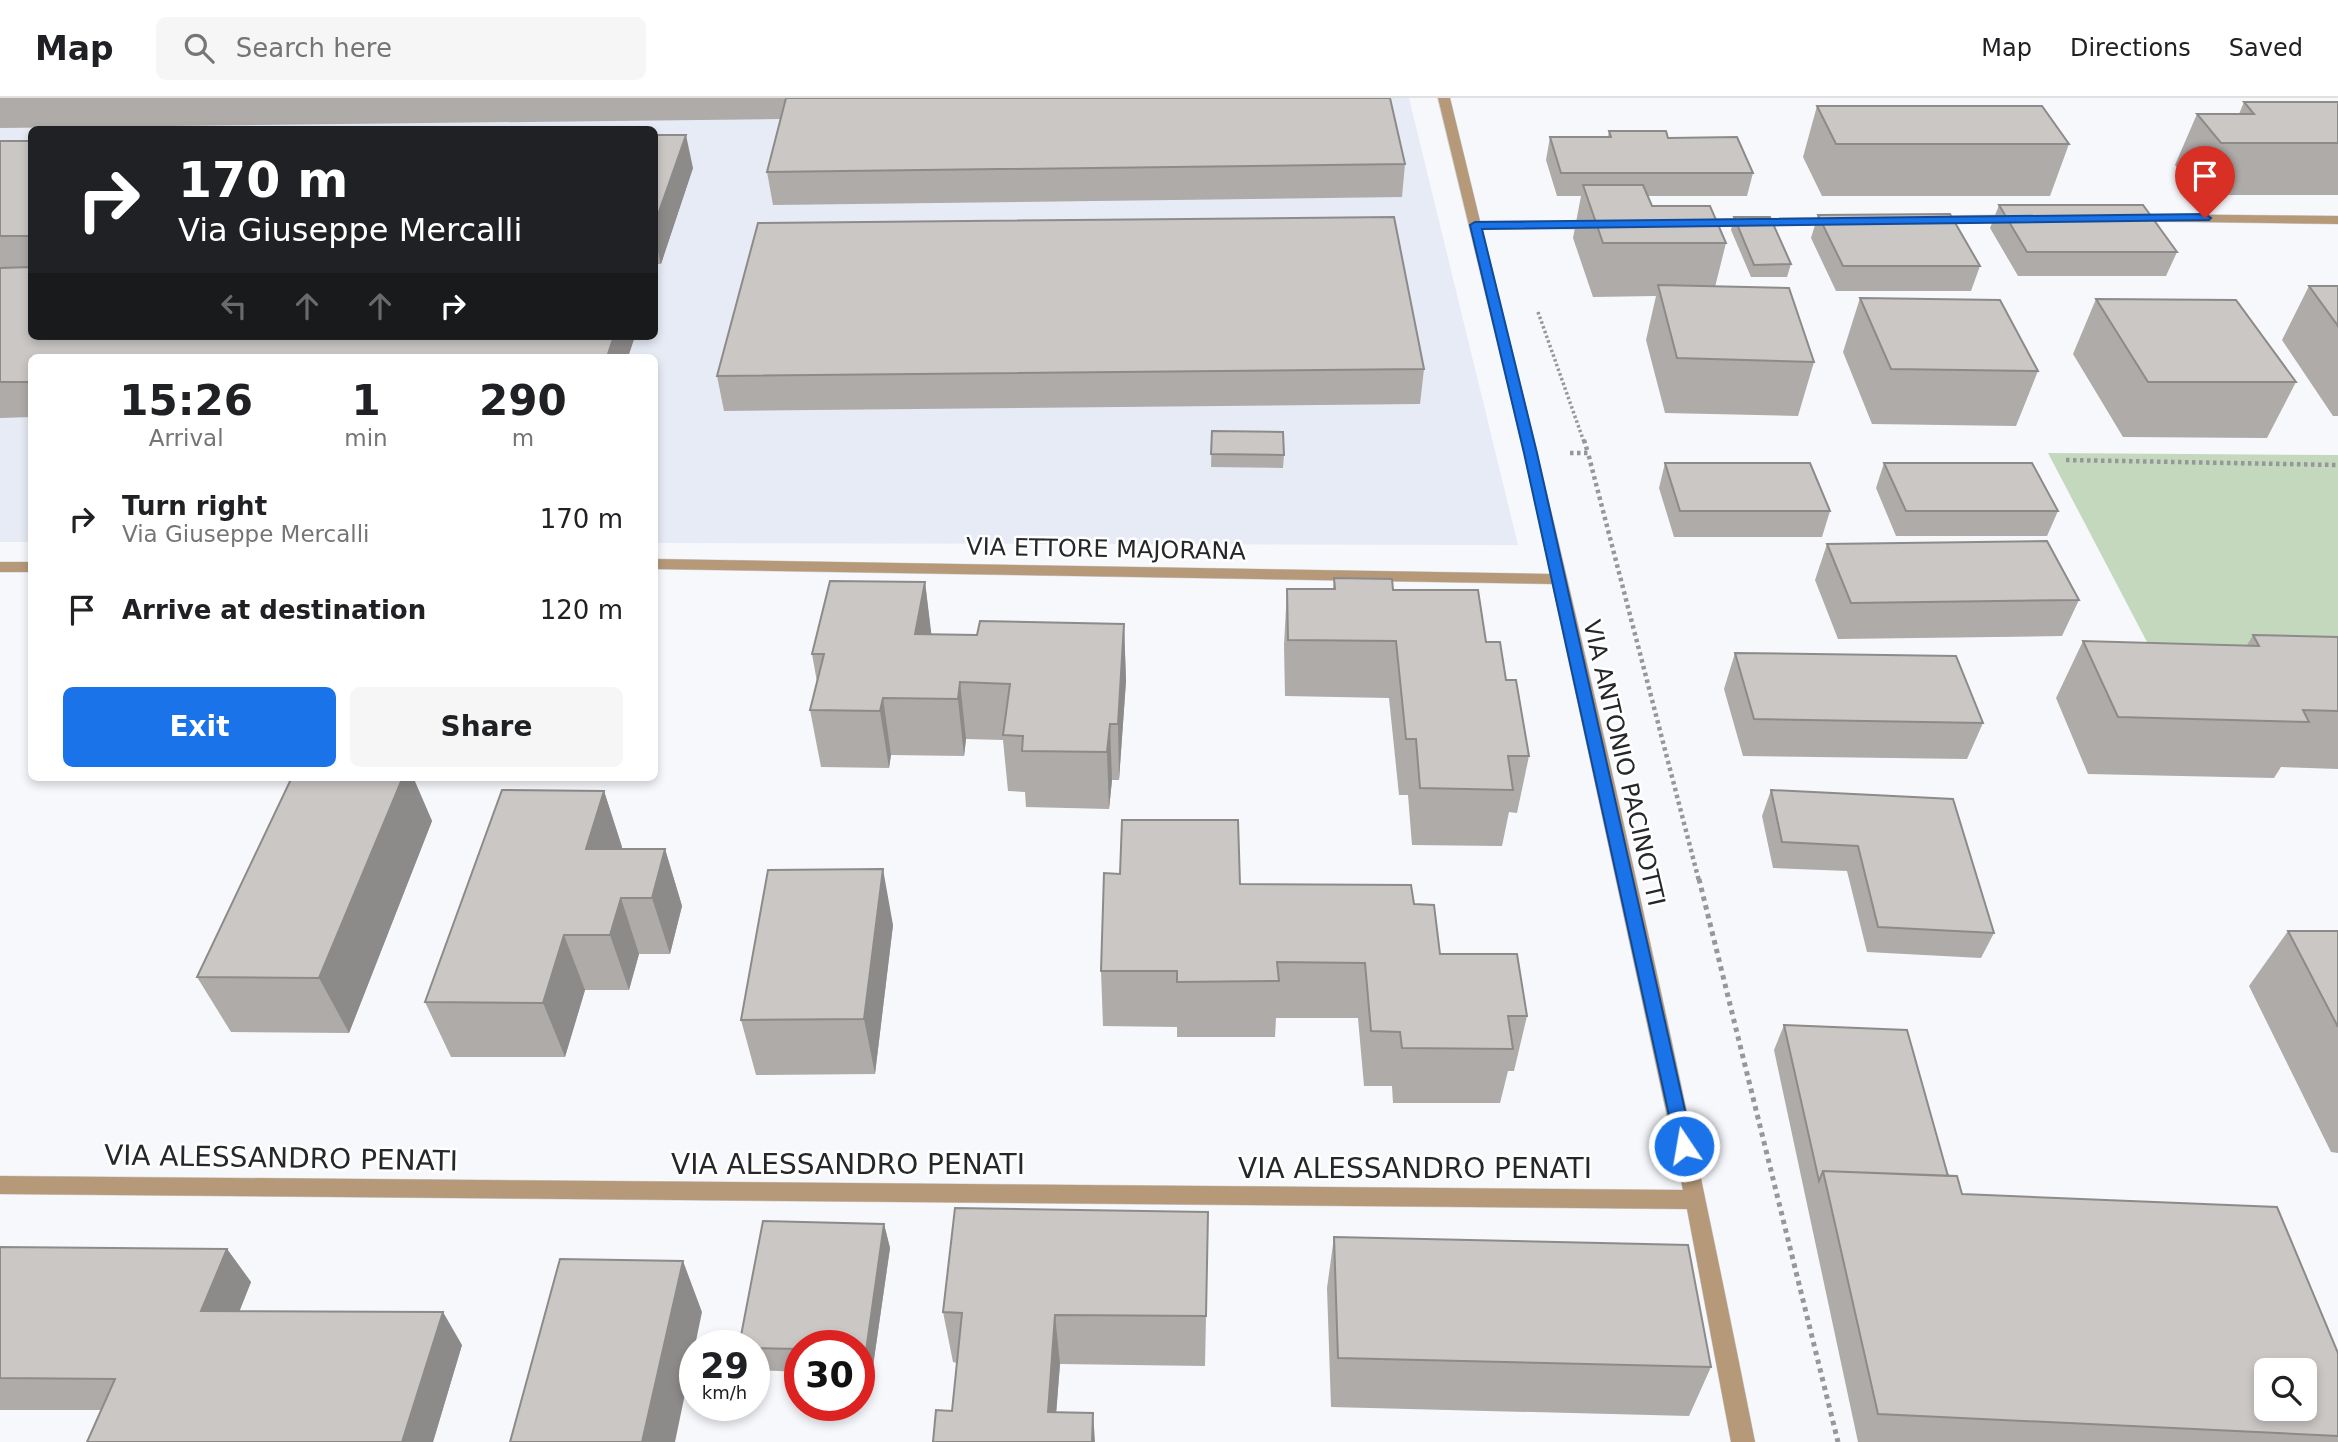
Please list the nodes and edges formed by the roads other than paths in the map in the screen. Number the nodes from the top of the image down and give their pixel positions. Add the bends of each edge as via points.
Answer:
1 (1444, 98) edge
2 (2114, 218) edge
3 (2031, 219) edge
4 (1921, 220) edge
5 (2338, 220) edge
6 (1852, 221) edge
7 (1686, 224) edge
8 (1475, 225) junction
9 (1617, 225) edge
10 (658, 564) edge
11 (0, 567) edge
12 (28, 567) edge
13 (1557, 579) junction
14 (0, 1185) edge
15 (1696, 1200) junction
16 (1743, 1442) edge

1 - 8 street, VIA ANTONIO PACINOTTI
2 - 5 street
3 - 4 street
6 - 7 street
8 - 9 street
8 - 13 street, VIA ANTONIO PACINOTTI
10 - 13 street, VIA ETTORE MAJORANA
11 - 12 street
13 - 15 street, VIA ANTONIO PACINOTTI
14 - 15 street, VIA ALESSANDRO PENATI
15 - 16 street, VIA ANTONIO PACINOTTI

